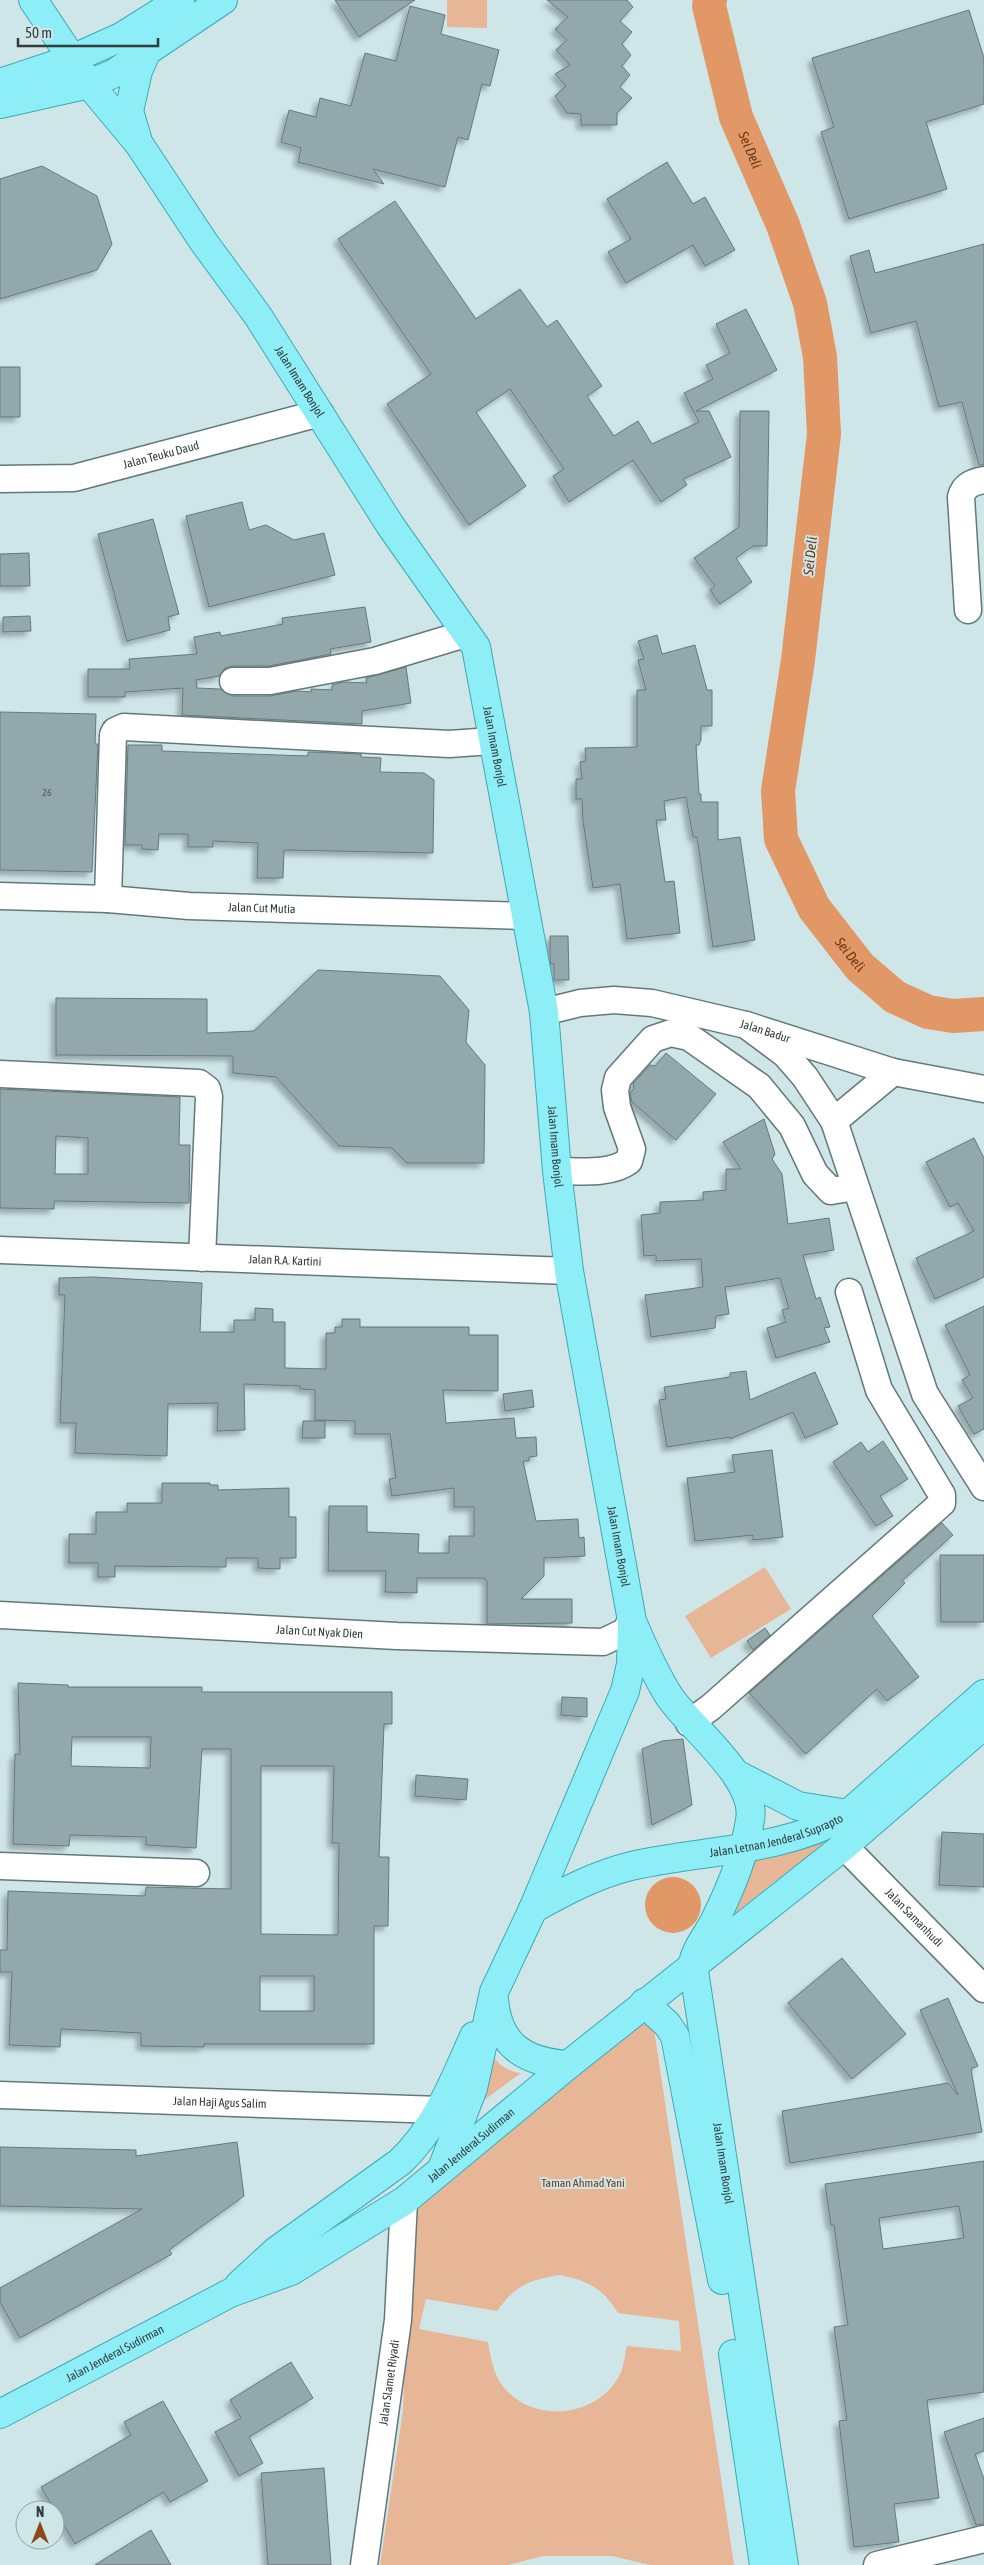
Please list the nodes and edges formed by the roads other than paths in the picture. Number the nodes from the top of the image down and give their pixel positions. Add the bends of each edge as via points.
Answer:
1 (33, 0) edge
2 (180, 0) edge
3 (223, 0) edge
4 (146, 53) junction
5 (72, 59) junction
6 (0, 83) edge
7 (89, 84) junction
8 (0, 104) edge
9 (139, 144) junction
10 (320, 413) junction
11 (0, 479) edge
12 (984, 480) edge
13 (968, 610) dead end
14 (465, 634) junction
15 (233, 681) dead end
16 (492, 741) junction
17 (0, 896) edge
18 (108, 899) junction
19 (525, 916) junction
20 (544, 1012) junction
21 (746, 1025) junction
22 (893, 1072) junction
23 (0, 1074) edge
24 (984, 1089) edge
25 (834, 1121) junction
26 (557, 1170) junction
27 (854, 1187) junction
28 (0, 1250) edge
29 (202, 1258) junction
30 (569, 1271) junction
31 (849, 1292) dead end
32 (984, 1487) edge
33 (0, 1615) edge
34 (632, 1621) junction
35 (984, 1694) edge
36 (689, 1723) junction
37 (984, 1725) edge
38 (738, 1775) junction
39 (848, 1814) junction
40 (844, 1846) junction
41 (743, 1848) junction
42 (0, 1866) edge
43 (196, 1873) dead end
44 (534, 1909) junction
45 (693, 1967) junction
46 (984, 1989) edge
47 (494, 1992) junction
48 (644, 2003) junction
49 (568, 2064) junction
50 (0, 2095) edge
51 (440, 2110) junction
52 (440, 2172) junction
53 (404, 2201) junction
54 (230, 2293) junction
55 (0, 2414) edge
56 (984, 2540) edge
57 (364, 2565) edge
58 (764, 2565) edge
59 (784, 2565) edge
60 (877, 2565) edge

1 - 5 main road, Jalan Imam Bonjol
2 - 5 main road via 121,37
3 - 4 main road
4 - 7 main road via 113,74
4 - 9 main road via 138,71 129,111
5 - 6 main road
5 - 7 main road, Jalan Imam Bonjol
7 - 8 main road
7 - 9 main road, Jalan Imam Bonjol
9 - 10 main road, Jalan Imam Bonjol via 203,241 258,316
10 - 11 street, Jalan Teuku Daud via 74,478
10 - 14 main road, Jalan Imam Bonjol via 390,525
12 - 13 street via 967,486 961,497
14 - 15 street via 374,661 270,681
14 - 16 main road, Jalan Imam Bonjol via 476,647
16 - 18 street via 449,744 119,728 113,735
16 - 19 main road, Jalan Imam Bonjol
17 - 18 street, Jalan Cut Mutia
18 - 19 street, Jalan Cut Mutia via 189,906
19 - 20 main road, Jalan Imam Bonjol
20 - 21 street, Jalan Badur via 580,1003 614,1000 652,1003
20 - 26 main road, Jalan Imam Bonjol
21 - 22 street, Jalan Badur
21 - 25 street via 785,1054 805,1077
22 - 24 street, Jalan Badur
22 - 25 street
23 - 29 street via 199,1083 207,1089
25 - 27 street
26 - 27 street via 620,1167 629,1161 632,1149 617,1107 615,1090 618,1078 653,1039 671,1033 689,1037 759,1086 792,1126 815,1174 831,1191
26 - 30 main road, Jalan Imam Bonjol
27 - 32 street via 925,1394
28 - 29 street, Jalan R.A. Kartini
29 - 30 street, Jalan R.A. Kartini
30 - 34 main road, Jalan Imam Bonjol
31 - 36 street via 879,1390 942,1495 942,1502
33 - 34 street, Jalan Cut Nyak Dien via 397,1636 603,1642 624,1632
34 - 36 main road, Jalan Imam Bonjol via 655,1672
34 - 44 main road, Jalan Imam Bonjol via 631,1664 625,1691
35 - 39 main road, Jalan Letnan Jenderal Suprapto
36 - 38 main road, Jalan Imam Bonjol
37 - 40 main road, Jalan Letnan Jenderal Suprapto
38 - 39 main road, Jalan Imam Bonjol via 798,1806
38 - 41 main road, Jalan Imam Bonjol via 750,1806 751,1818
39 - 41 main road, Jalan Letnan Jenderal Suprapto via 813,1832
40 - 45 main road, Jalan Letnan Jenderal Suprapto
40 - 46 street, Jalan Samanhudi
41 - 44 main road, Jalan Letnan Jenderal Suprapto via 598,1875
41 - 45 main road, Jalan Imam Bonjol via 716,1919
42 - 43 street
44 - 47 main road, Jalan Imam Bonjol
45 - 48 main road, Jalan Jenderal Sudirman
45 - 59 main road, Jalan Imam Bonjol
47 - 49 main road via 498,2018 506,2037 517,2050 538,2061
47 - 51 main road, Jalan Jenderal Sudirman
47 - 52 main road, Jalan Imam Bonjol via 473,2088
48 - 49 main road, Jalan Jenderal Sudirman
48 - 58 main road, Jalan Imam Bonjol via 675,2036 716,2243
49 - 52 main road, Jalan Jenderal Sudirman
50 - 51 street, Jalan Haji Agus Salim
51 - 54 main road, Jalan Jenderal Sudirman via 416,2146 400,2162 276,2251
52 - 53 main road, Jalan Jenderal Sudirman
53 - 54 main road, Jalan Jenderal Sudirman via 291,2271
53 - 57 street, Jalan Slamet Riyadi via 398,2320
54 - 55 main road, Jalan Jenderal Sudirman
56 - 60 street

